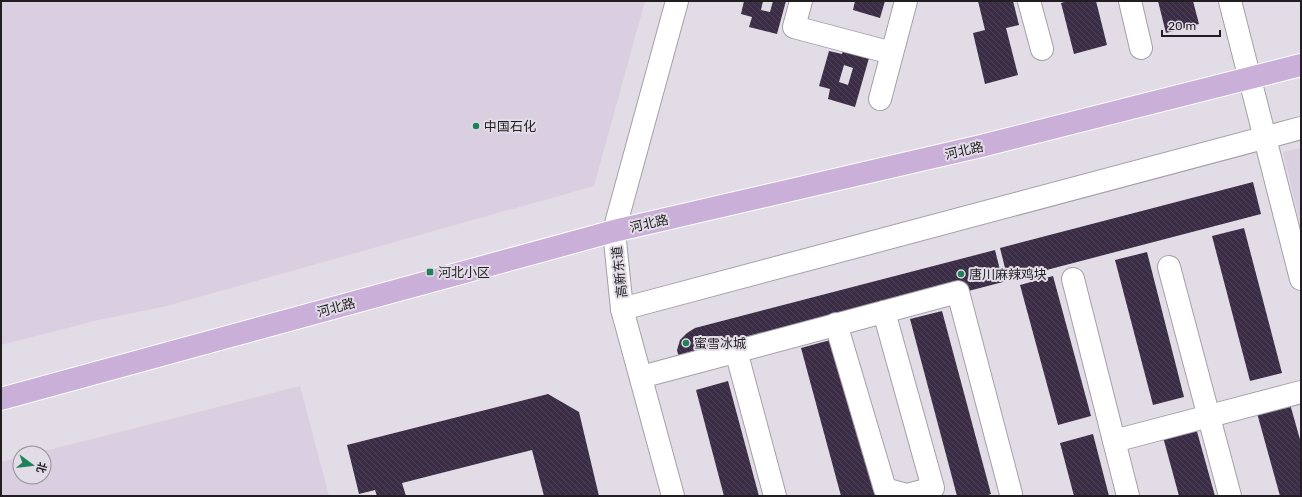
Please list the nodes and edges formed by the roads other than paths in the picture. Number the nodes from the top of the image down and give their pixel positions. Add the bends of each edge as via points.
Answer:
1 (677, 1) edge
2 (800, 1) edge
3 (906, 1) edge
4 (1030, 1) edge
5 (1130, 1) edge
6 (1230, 1) edge
7 (1141, 48) dead end
8 (1042, 49) dead end
9 (892, 53) junction
10 (1301, 65) edge
11 (1250, 78) junction
12 (880, 99) dead end
13 (1301, 128) edge
14 (1265, 137) junction
15 (614, 231) junction
16 (1170, 267) dead end
17 (1301, 278) edge
18 (1073, 279) dead end
19 (622, 309) junction
20 (884, 312) junction
21 (836, 324) junction
22 (736, 351) junction
23 (641, 377) junction
24 (1301, 392) edge
25 (1, 399) edge
26 (1209, 416) junction
27 (1114, 441) junction
28 (1011, 494) dead end
29 (673, 496) edge
30 (775, 496) edge
31 (1128, 496) edge
32 (1230, 496) edge

1 - 15 street, 高新东道
2 - 9 street via 794,27
3 - 9 street
4 - 8 street
5 - 7 street
6 - 11 street
9 - 12 street
10 - 11 main road, 河北路
11 - 14 street
11 - 15 main road, 河北路 via 981,146
13 - 14 street
14 - 17 street
14 - 19 street
15 - 19 street, 高新东道
15 - 25 main road, 河北路
16 - 26 street
18 - 27 street
19 - 23 street, 高新东道
20 - 21 street
20 - 21 street via 933,488 907,494 885,489
20 - 28 street via 958,292
21 - 22 street
22 - 23 street
22 - 30 street
23 - 29 street, 高新东道
24 - 26 street
26 - 27 street
26 - 32 street
27 - 31 street

